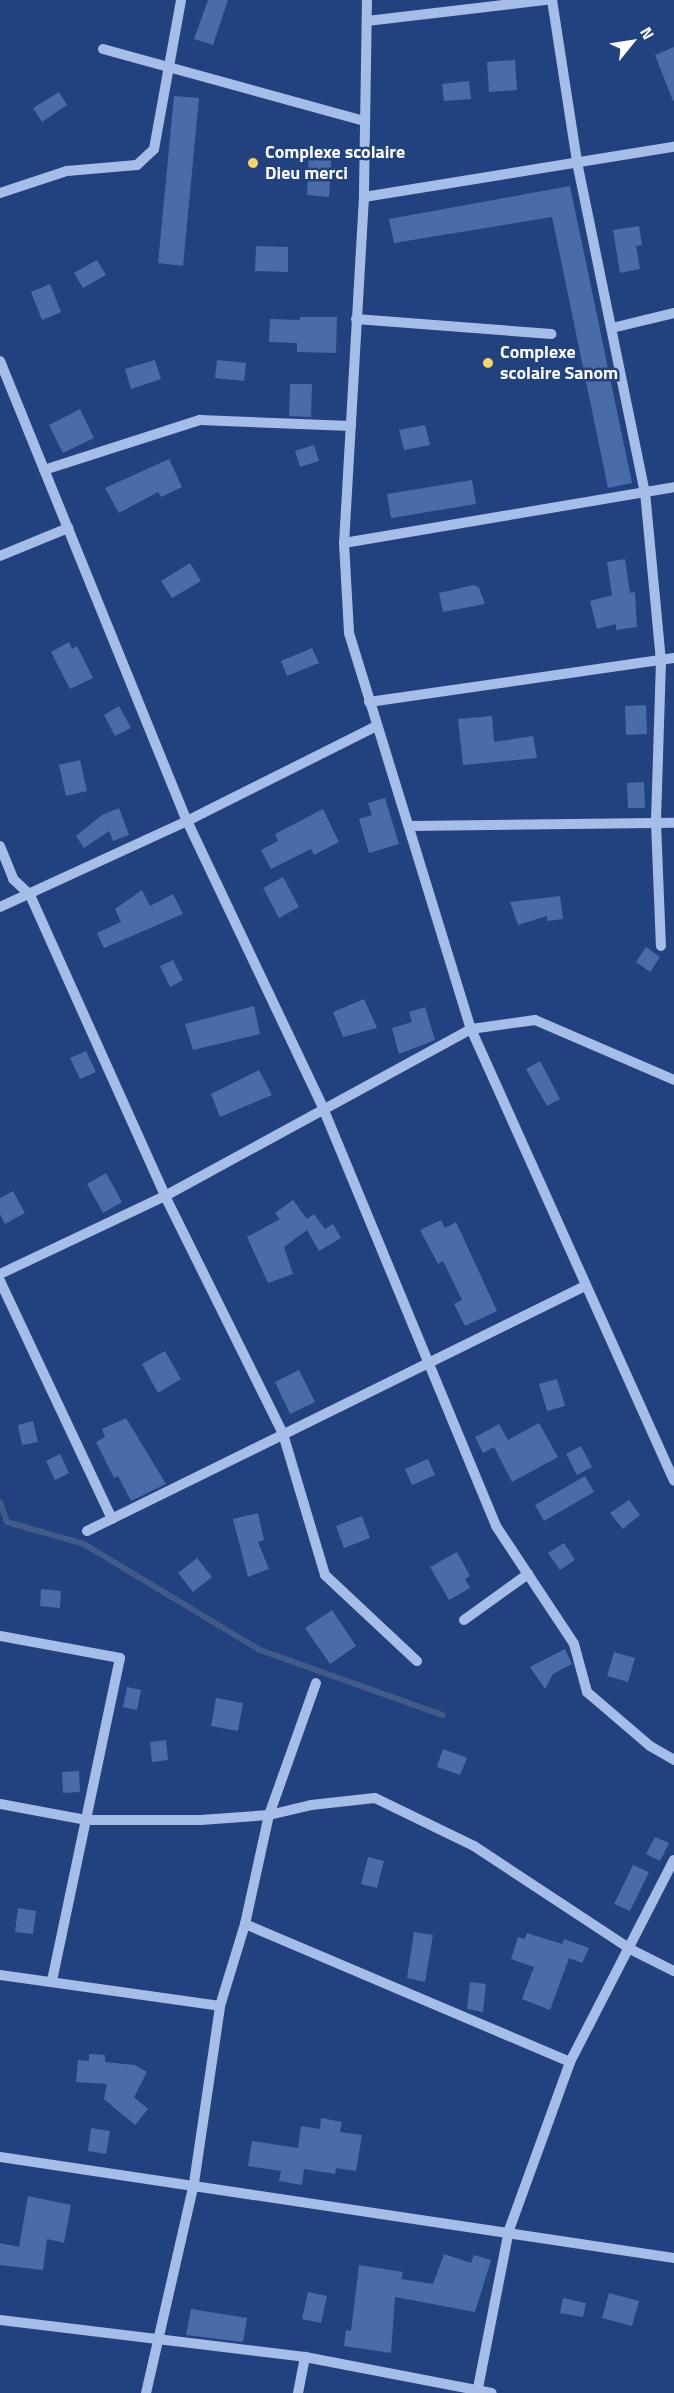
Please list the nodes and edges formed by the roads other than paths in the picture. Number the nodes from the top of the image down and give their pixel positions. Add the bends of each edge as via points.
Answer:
1 (181, 0) edge
2 (367, 0) edge
3 (547, 0) edge
4 (552, 0) edge
5 (367, 21) junction
6 (104, 49) dead end
7 (167, 66) junction
8 (364, 121) junction
9 (674, 147) edge
10 (577, 162) junction
11 (0, 193) edge
12 (364, 197) junction
13 (674, 314) edge
14 (356, 319) junction
15 (612, 328) junction
16 (551, 334) dead end
17 (0, 361) edge
18 (351, 426) junction
19 (44, 470) junction
20 (674, 488) edge
21 (645, 492) junction
22 (68, 528) junction
23 (344, 543) junction
24 (0, 556) edge
25 (674, 658) edge
26 (661, 661) junction
27 (369, 702) junction
28 (377, 726) junction
29 (187, 821) junction
30 (656, 823) junction
31 (674, 823) edge
32 (410, 826) junction
33 (0, 846) edge
34 (30, 895) junction
35 (0, 907) edge
36 (662, 946) dead end
37 (471, 1029) junction
38 (674, 1080) edge
39 (323, 1108) junction
40 (165, 1196) junction
41 (0, 1274) edge
42 (0, 1281) edge
43 (585, 1286) junction
44 (430, 1360) junction
45 (283, 1434) junction
46 (674, 1480) edge
47 (112, 1519) junction
48 (87, 1531) dead end
49 (528, 1574) junction
50 (464, 1620) dead end
51 (0, 1636) edge
52 (417, 1661) dead end
53 (316, 1683) dead end
54 (674, 1760) edge
55 (0, 1804) edge
56 (269, 1815) junction
57 (86, 1820) junction
58 (673, 1866) edge
59 (244, 1924) junction
60 (630, 1949) junction
61 (674, 1971) edge
62 (0, 1975) edge
63 (52, 1982) junction
64 (220, 2006) junction
65 (570, 2062) junction
66 (0, 2157) edge
67 (194, 2183) junction
68 (508, 2230) junction
69 (674, 2258) edge
70 (0, 2320) edge
71 (161, 2341) junction
72 (305, 2357) junction
73 (477, 2392) edge
74 (146, 2393) edge
75 (298, 2393) edge
76 (492, 2393) edge

1 - 7 street
2 - 5 street
3 - 5 street
4 - 10 street
5 - 8 street
6 - 7 street
7 - 8 street
7 - 11 street via 154,149 136,165 67,171
8 - 12 street
9 - 10 street
10 - 12 street
10 - 15 street
12 - 14 street
13 - 15 street
14 - 16 street
14 - 18 street
15 - 21 street
17 - 19 street
18 - 19 street via 200,420
18 - 23 street
19 - 22 street
20 - 21 street
21 - 23 street
21 - 26 street
22 - 24 street
22 - 29 street
23 - 27 street via 350,633
25 - 26 street
26 - 27 street
26 - 30 street
27 - 28 street
28 - 29 street
28 - 32 street
29 - 34 street
29 - 39 street
30 - 31 street
30 - 32 street
30 - 36 street
32 - 37 street
33 - 34 street via 13,879
34 - 35 street
34 - 40 street
37 - 38 street via 535,1020
37 - 39 street
37 - 43 street
39 - 40 street
39 - 44 street
40 - 41 street
40 - 45 street
42 - 47 street
43 - 44 street
43 - 46 street
44 - 45 street
44 - 49 street via 496,1526
45 - 47 street
45 - 52 street via 325,1575
47 - 48 street
49 - 50 street
49 - 54 street via 574,1644 587,1692 650,1746
51 - 57 street via 120,1658
53 - 56 street
55 - 57 street
56 - 57 street
56 - 59 street
56 - 60 street via 311,1805 375,1798 474,1846
57 - 63 street
58 - 60 street
59 - 64 street
59 - 65 street
60 - 61 street
60 - 65 street
62 - 63 street
63 - 64 street
64 - 67 street
65 - 68 street
66 - 67 street
67 - 68 street
67 - 71 street
68 - 69 street
68 - 73 street
70 - 71 street
71 - 72 street
71 - 74 street
72 - 73 street
72 - 75 street
73 - 76 street

